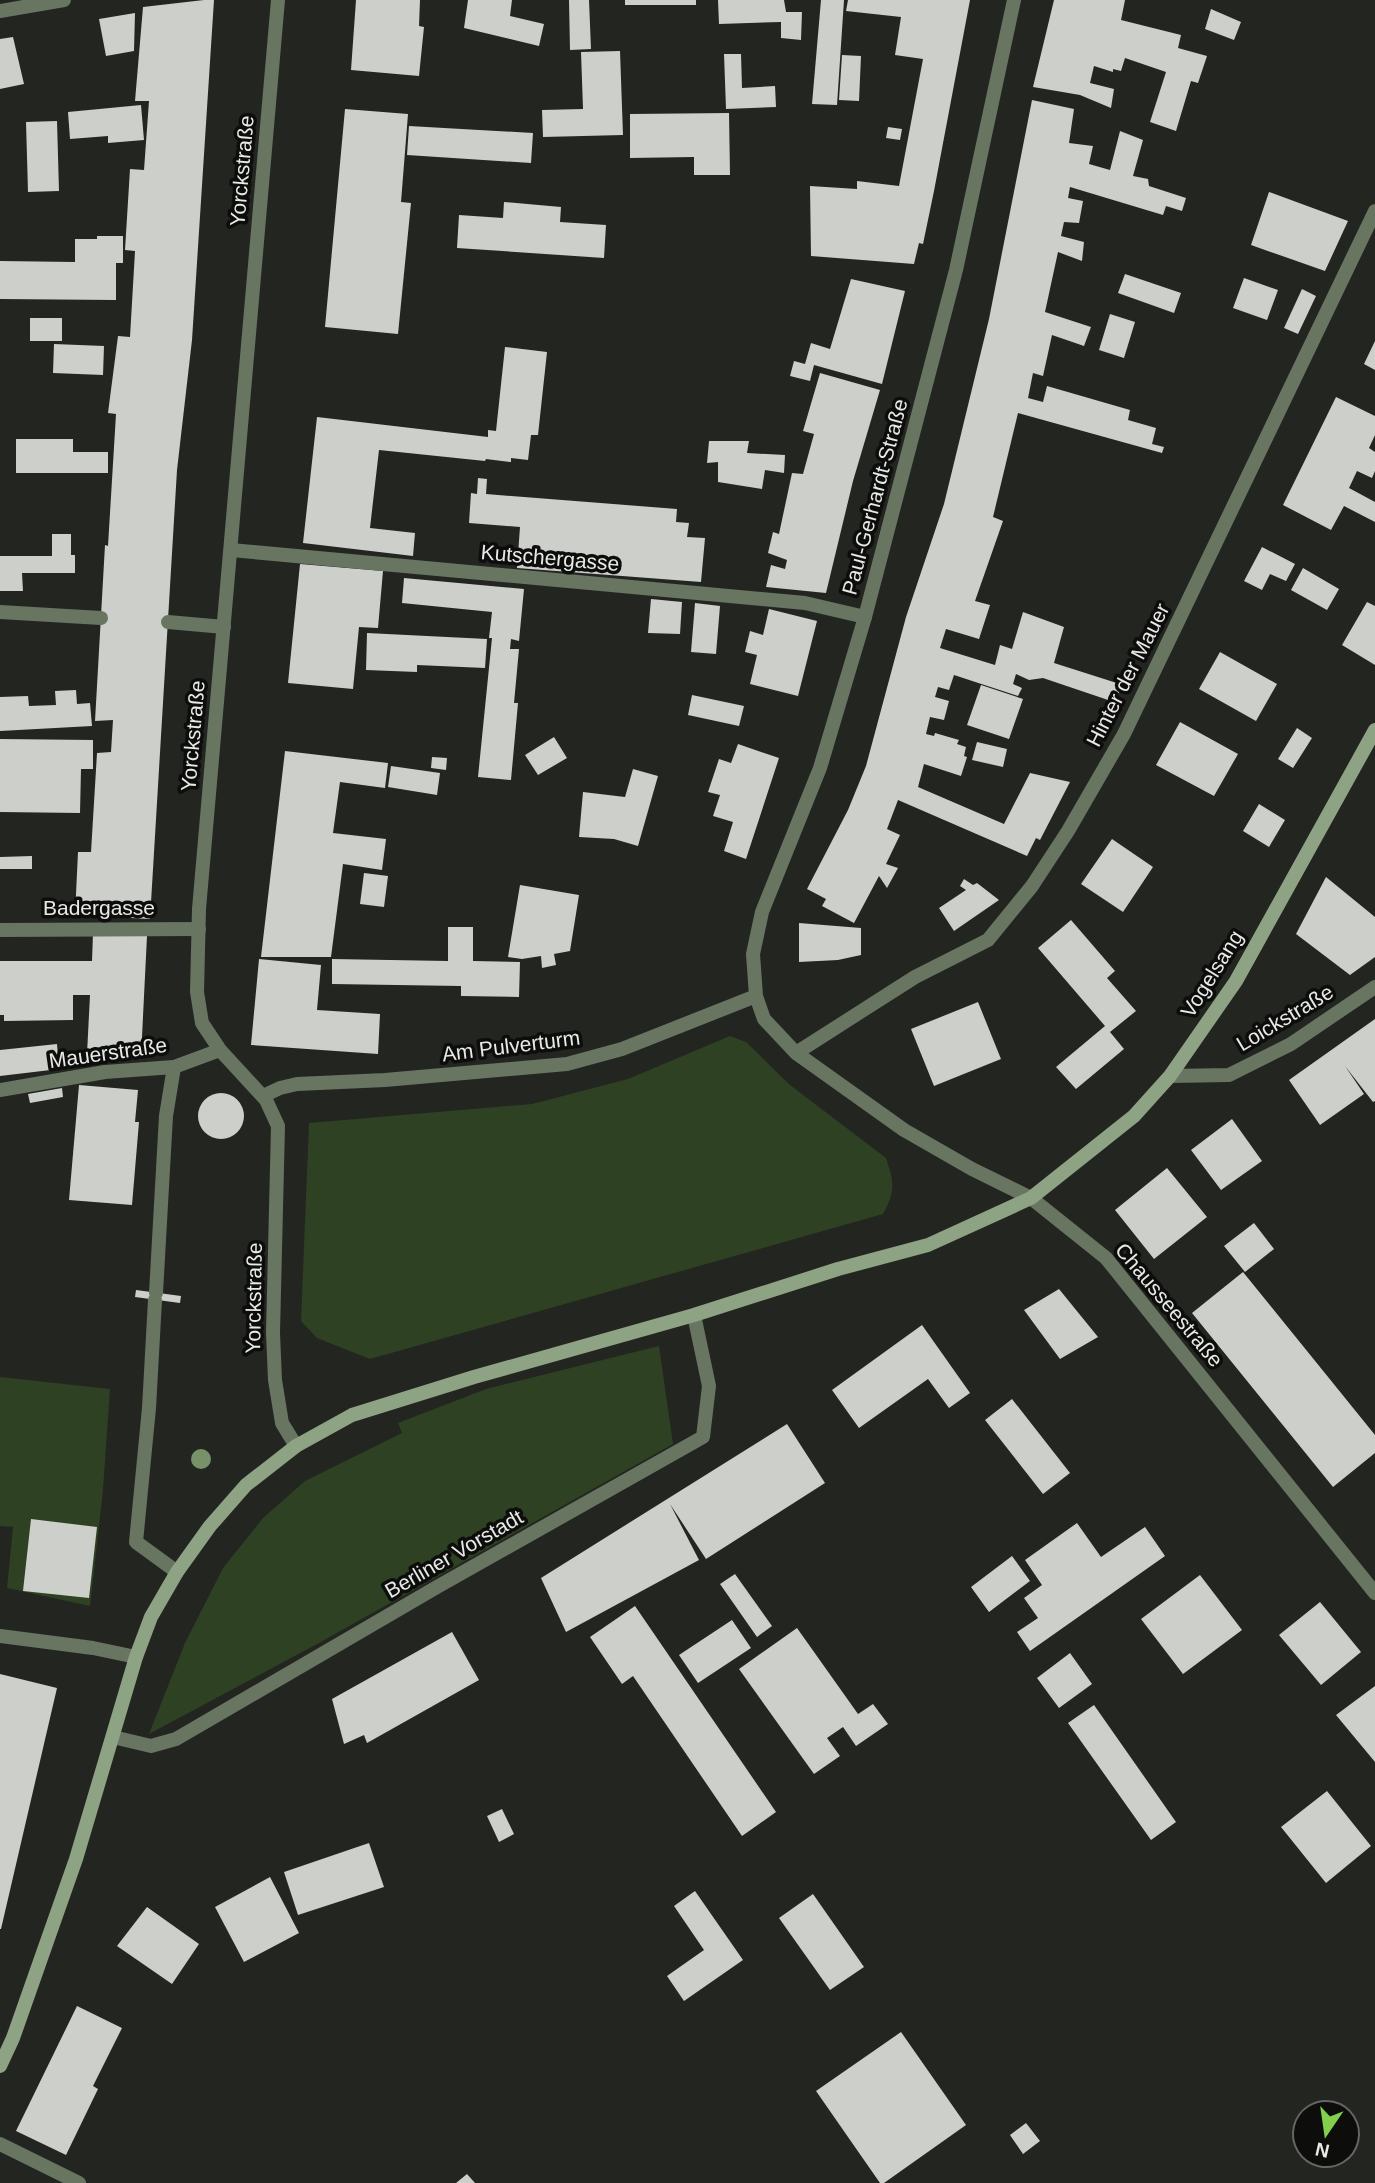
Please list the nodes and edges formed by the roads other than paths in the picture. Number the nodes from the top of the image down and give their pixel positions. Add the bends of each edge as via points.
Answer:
1 (64, 0) edge
2 (278, 0) edge
3 (1014, 0) edge
4 (0, 11) edge
5 (1375, 211) edge
6 (231, 550) junction
7 (0, 612) edge
8 (865, 617) junction
9 (101, 618) dead end
10 (168, 622) dead end
11 (224, 626) junction
12 (1375, 730) edge
13 (199, 929) junction
14 (0, 930) edge
15 (1375, 987) edge
16 (756, 996) junction
17 (220, 1051) junction
18 (796, 1053) junction
19 (174, 1067) junction
20 (1170, 1076) junction
21 (0, 1090) edge
22 (263, 1096) junction
23 (1031, 1198) junction
24 (694, 1315) junction
25 (296, 1446) junction
26 (177, 1572) junction
27 (1375, 1593) edge
28 (0, 1636) edge
29 (136, 1657) junction
30 (113, 1737) junction
31 (0, 2066) edge
32 (0, 2144) edge
33 (79, 2183) edge

1 - 4 street
2 - 6 street, Yorckstraße
3 - 8 street, Paul-Gerhardt-Straße via 956,270
5 - 18 street, Hinter der Mauer via 1124,734 1032,886 988,940 915,976
6 - 8 street, Kutschergasse via 805,603
6 - 11 street, Yorckstraße
7 - 9 street
8 - 16 street, Paul-Gerhardt-Straße via 820,768 762,912 753,954
10 - 11 street
11 - 13 street, Yorckstraße
12 - 20 main road, Vogelsang via 1236,981
13 - 14 street, Badergasse
13 - 17 street, Yorckstraße via 197,992 202,1023
15 - 20 street, Loickstraße via 1291,1044 1228,1074
16 - 18 street, Chausseestraße via 764,1019
16 - 22 street, Am Pulverturm via 622,1049 567,1064 297,1084
17 - 19 street, Mauerstraße
17 - 22 street, Yorckstraße
18 - 23 street, Chausseestraße via 904,1130
19 - 21 street, Mauerstraße via 105,1072
19 - 26 street via 166,1116 149,1408 136,1542
20 - 23 main road, Vogelsang via 1134,1116
22 - 25 street, Yorckstraße via 278,1126 275,1380 282,1423
23 - 24 main road via 928,1245
23 - 27 street, Chausseestraße via 1106,1258
24 - 25 main road via 352,1415
24 - 30 street, Berliner Vorstadt via 709,1385 704,1437 176,1739 151,1746
25 - 26 main road via 246,1485
26 - 29 main road
28 - 29 street
29 - 30 main road
30 - 31 main road via 76,1859
32 - 33 street

